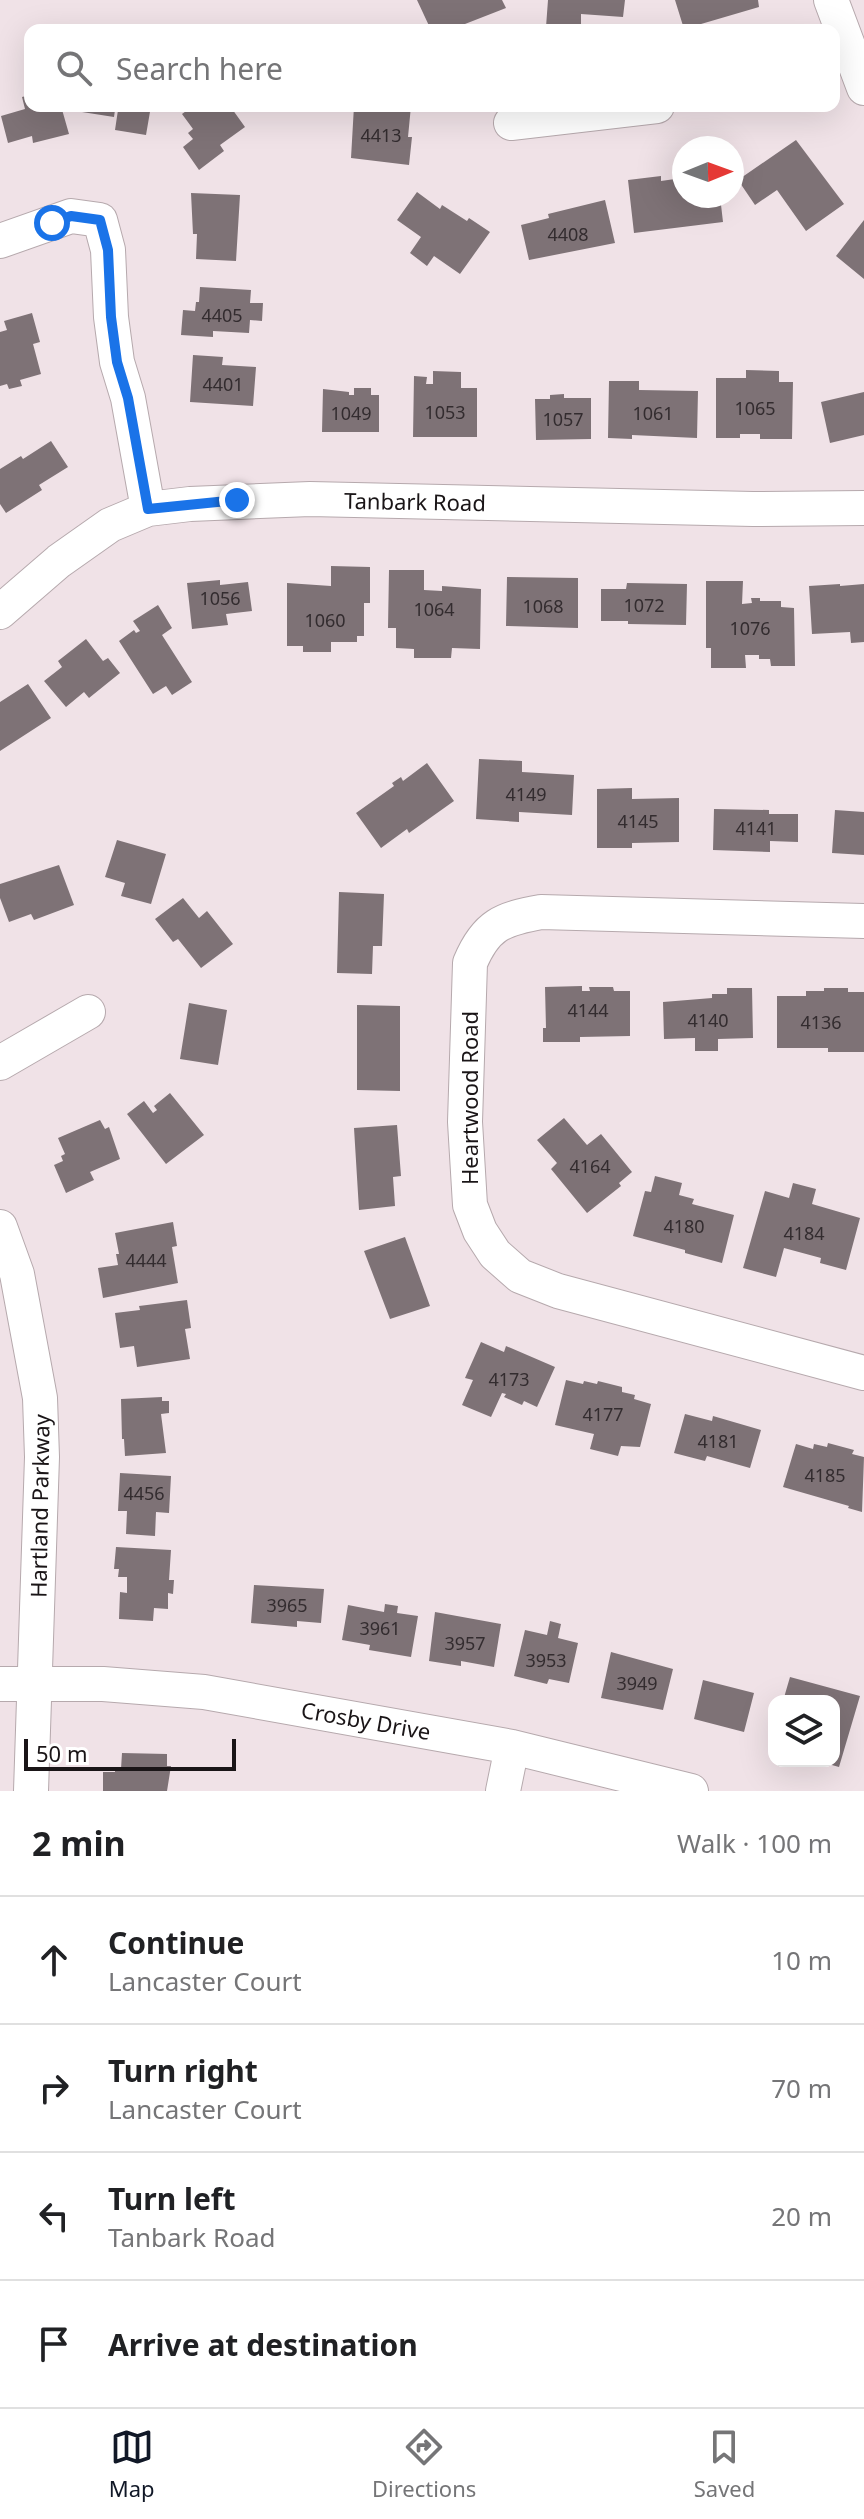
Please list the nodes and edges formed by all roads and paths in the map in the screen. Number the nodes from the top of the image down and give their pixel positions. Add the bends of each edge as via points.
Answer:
1 (831, 0) edge
2 (838, 24) edge
3 (840, 33) edge
4 (850, 70) edge
5 (605, 112) edge
6 (511, 123) dead end
7 (0, 241) edge
8 (864, 508) edge
9 (148, 509) junction
10 (0, 612) edge
11 (864, 921) edge
12 (88, 1012) dead end
13 (0, 1063) edge
14 (0, 1227) edge
15 (864, 1373) edge
16 (0, 1684) edge
17 (36, 1686) junction
18 (512, 1747) junction
19 (31, 1791) edge
20 (503, 1791) edge
21 (691, 1791) edge

1 - 2 street
3 - 4 street
5 - 6 street
7 - 9 street via 71,216 100,220 108,250 117,362
8 - 9 street, Tanbark Road via 310,499
9 - 10 street, Tanbark Road via 110,525
11 - 15 street, Heartwood Road via 541,912 496,925 480,940 470,963 465,1122 470,1205 495,1254 520,1276 558,1291
12 - 13 street
14 - 17 street, Hartland Parkway via 17,1274 40,1398
16 - 17 street, Crosby Drive
17 - 18 street, Crosby Drive via 103,1684 204,1692
17 - 19 street, Hartland Parkway
18 - 20 street
18 - 21 street, Crosby Drive

